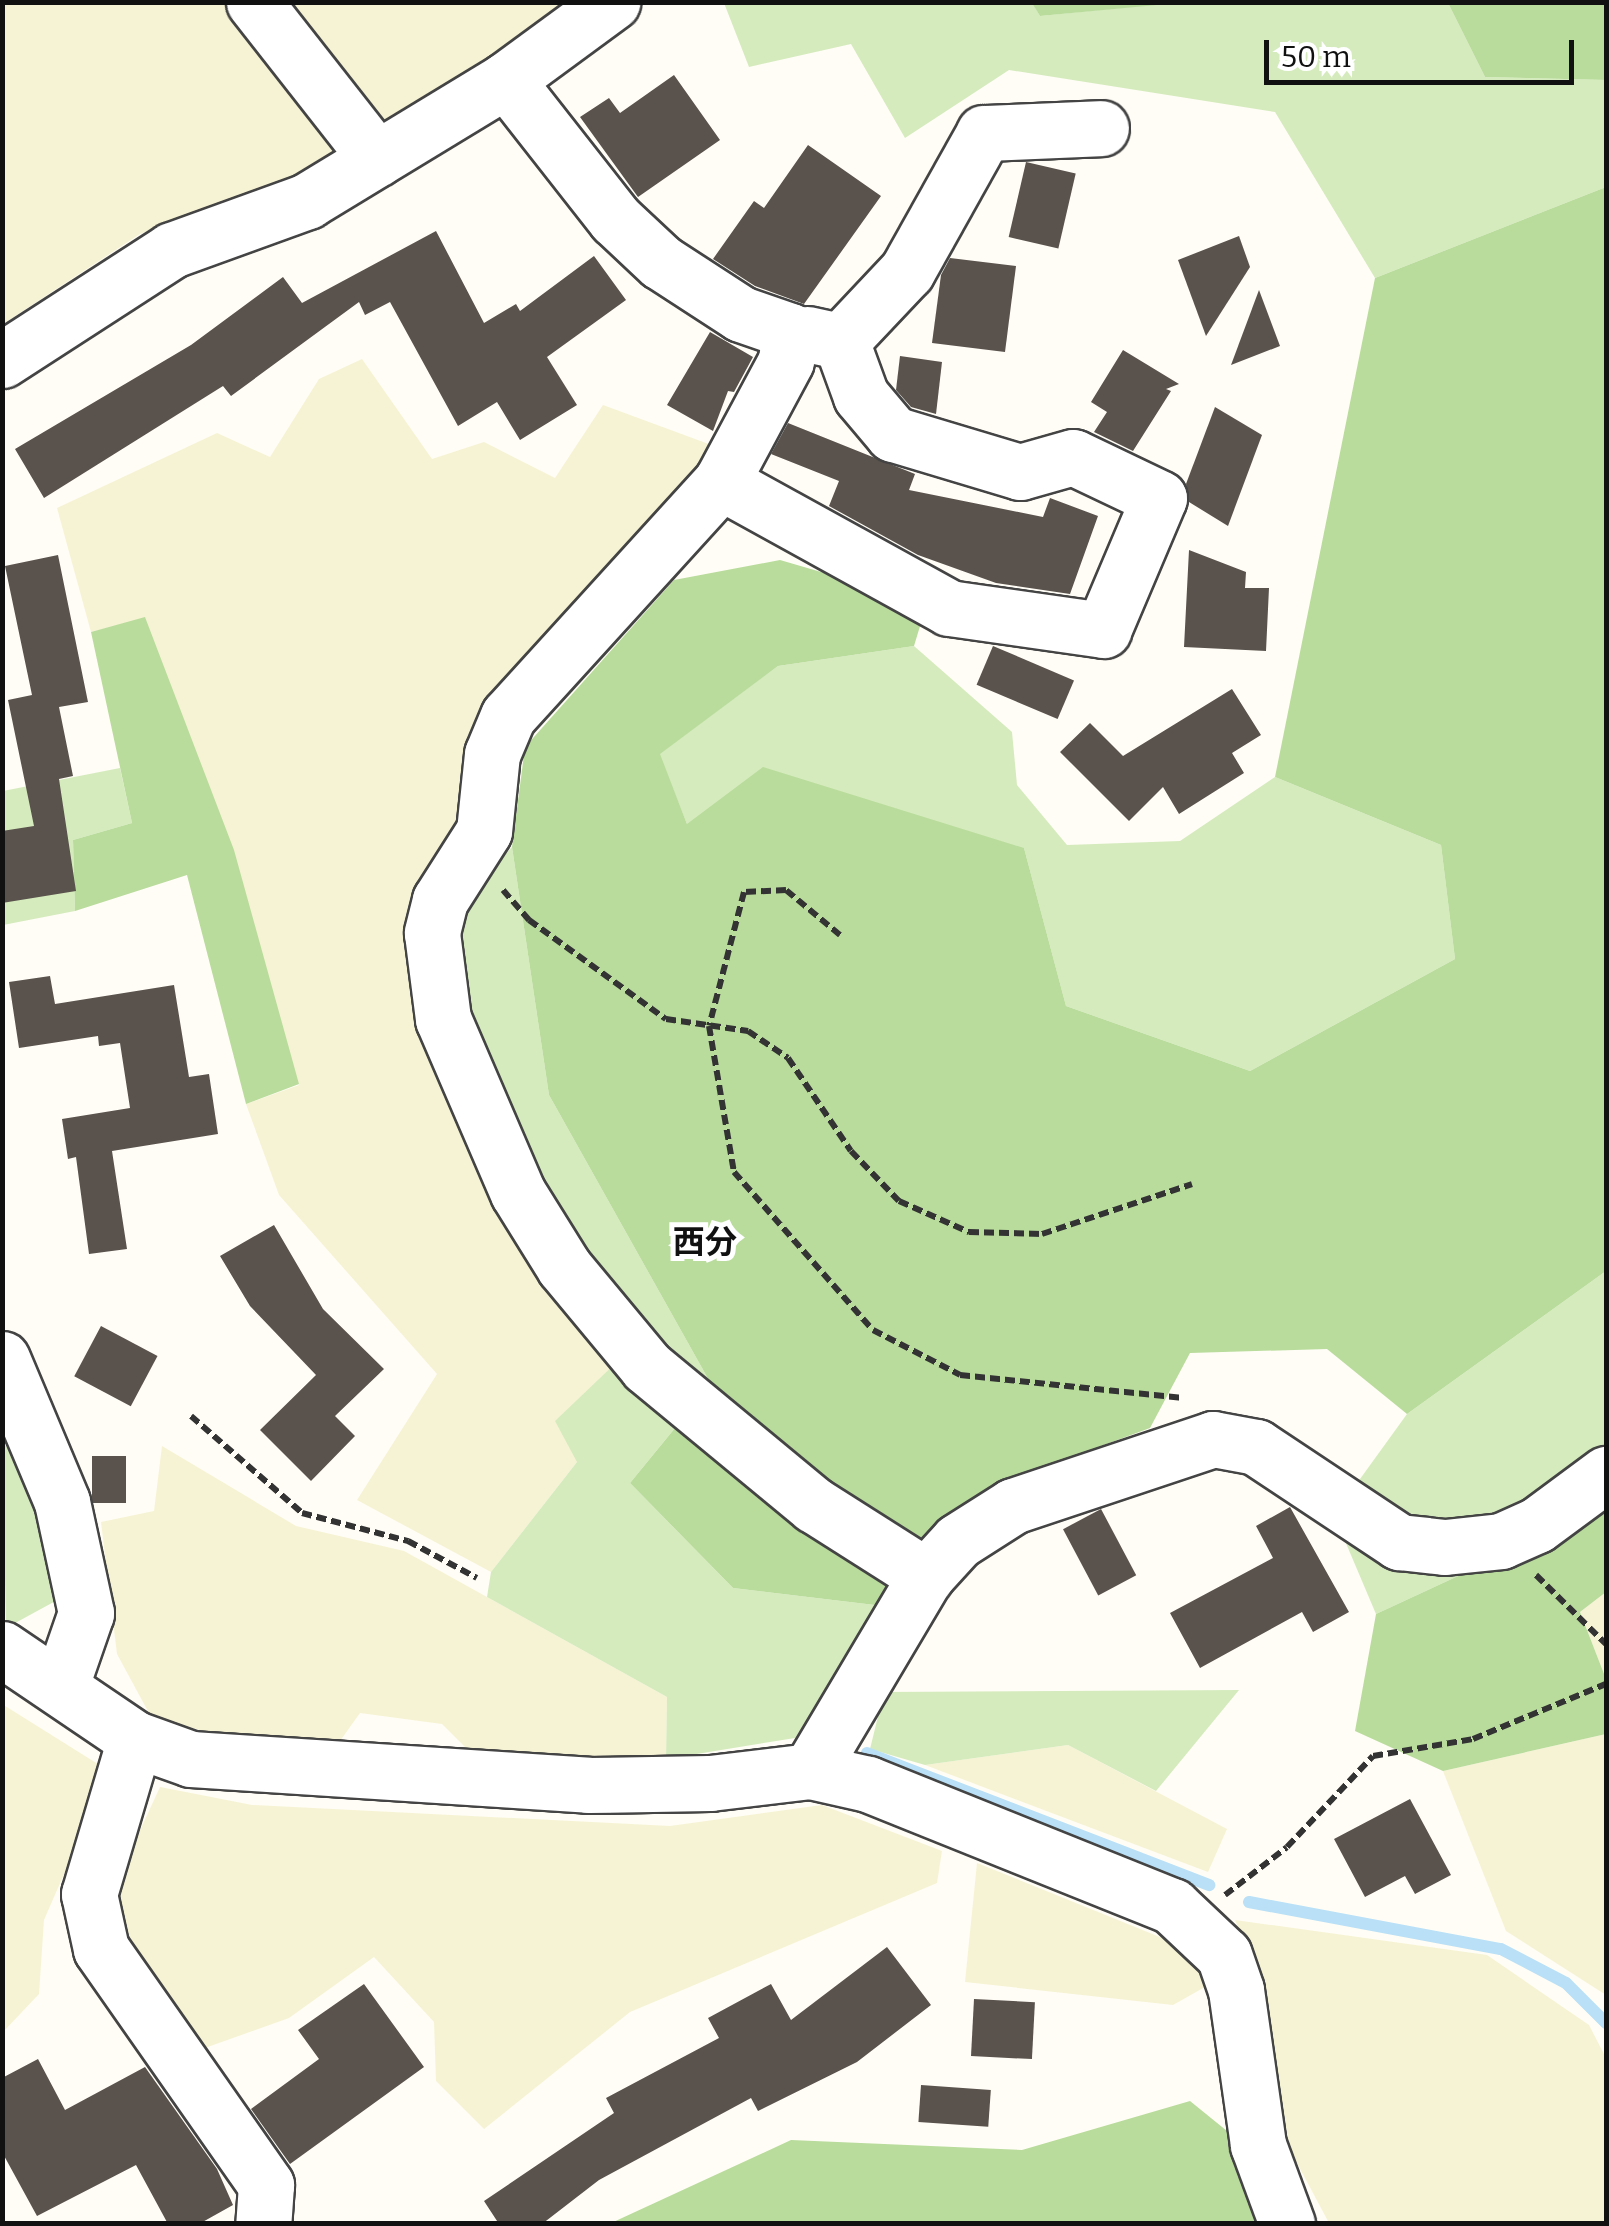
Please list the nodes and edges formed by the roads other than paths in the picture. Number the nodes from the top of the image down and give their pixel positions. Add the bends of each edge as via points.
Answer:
1 (254, 2) edge
2 (612, 2) edge
3 (506, 80) junction
4 (1101, 128) dead end
5 (377, 158) junction
6 (815, 336) junction
7 (2, 360) edge
8 (721, 482) junction
9 (2, 1359) edge
10 (1606, 1474) edge
11 (926, 1576) junction
12 (2, 1649) edge
13 (61, 1685) junction
14 (135, 1739) junction
15 (810, 1771) junction
16 (263, 2224) edge
17 (1288, 2224) edge

1 - 5 street
2 - 3 street
3 - 5 street
3 - 6 street via 615,219 661,262 741,314
4 - 6 street via 984,133 907,271
5 - 7 street via 308,201 172,250
6 - 8 street via 786,361
6 - 8 street via 893,434 1020,472 1073,458 1159,498 1103,630 949,608
8 - 11 street via 508,716 492,754 484,831 440,900 432,933 443,1019 518,1192 564,1267 648,1367 814,1504
9 - 13 street via 62,1502 86,1612
10 - 11 street via 1537,1525 1501,1541 1445,1547 1398,1542 1256,1447 1213,1439 1013,1506 958,1541
11 - 15 street
12 - 13 street
13 - 14 street
14 - 15 street via 239,1766 588,1785 710,1783
14 - 16 street via 89,1894 100,1949 266,2185
15 - 17 street via 868,1784 958,1818 1172,1906 1200,1927 1224,1955 1236,1990 1258,2144

